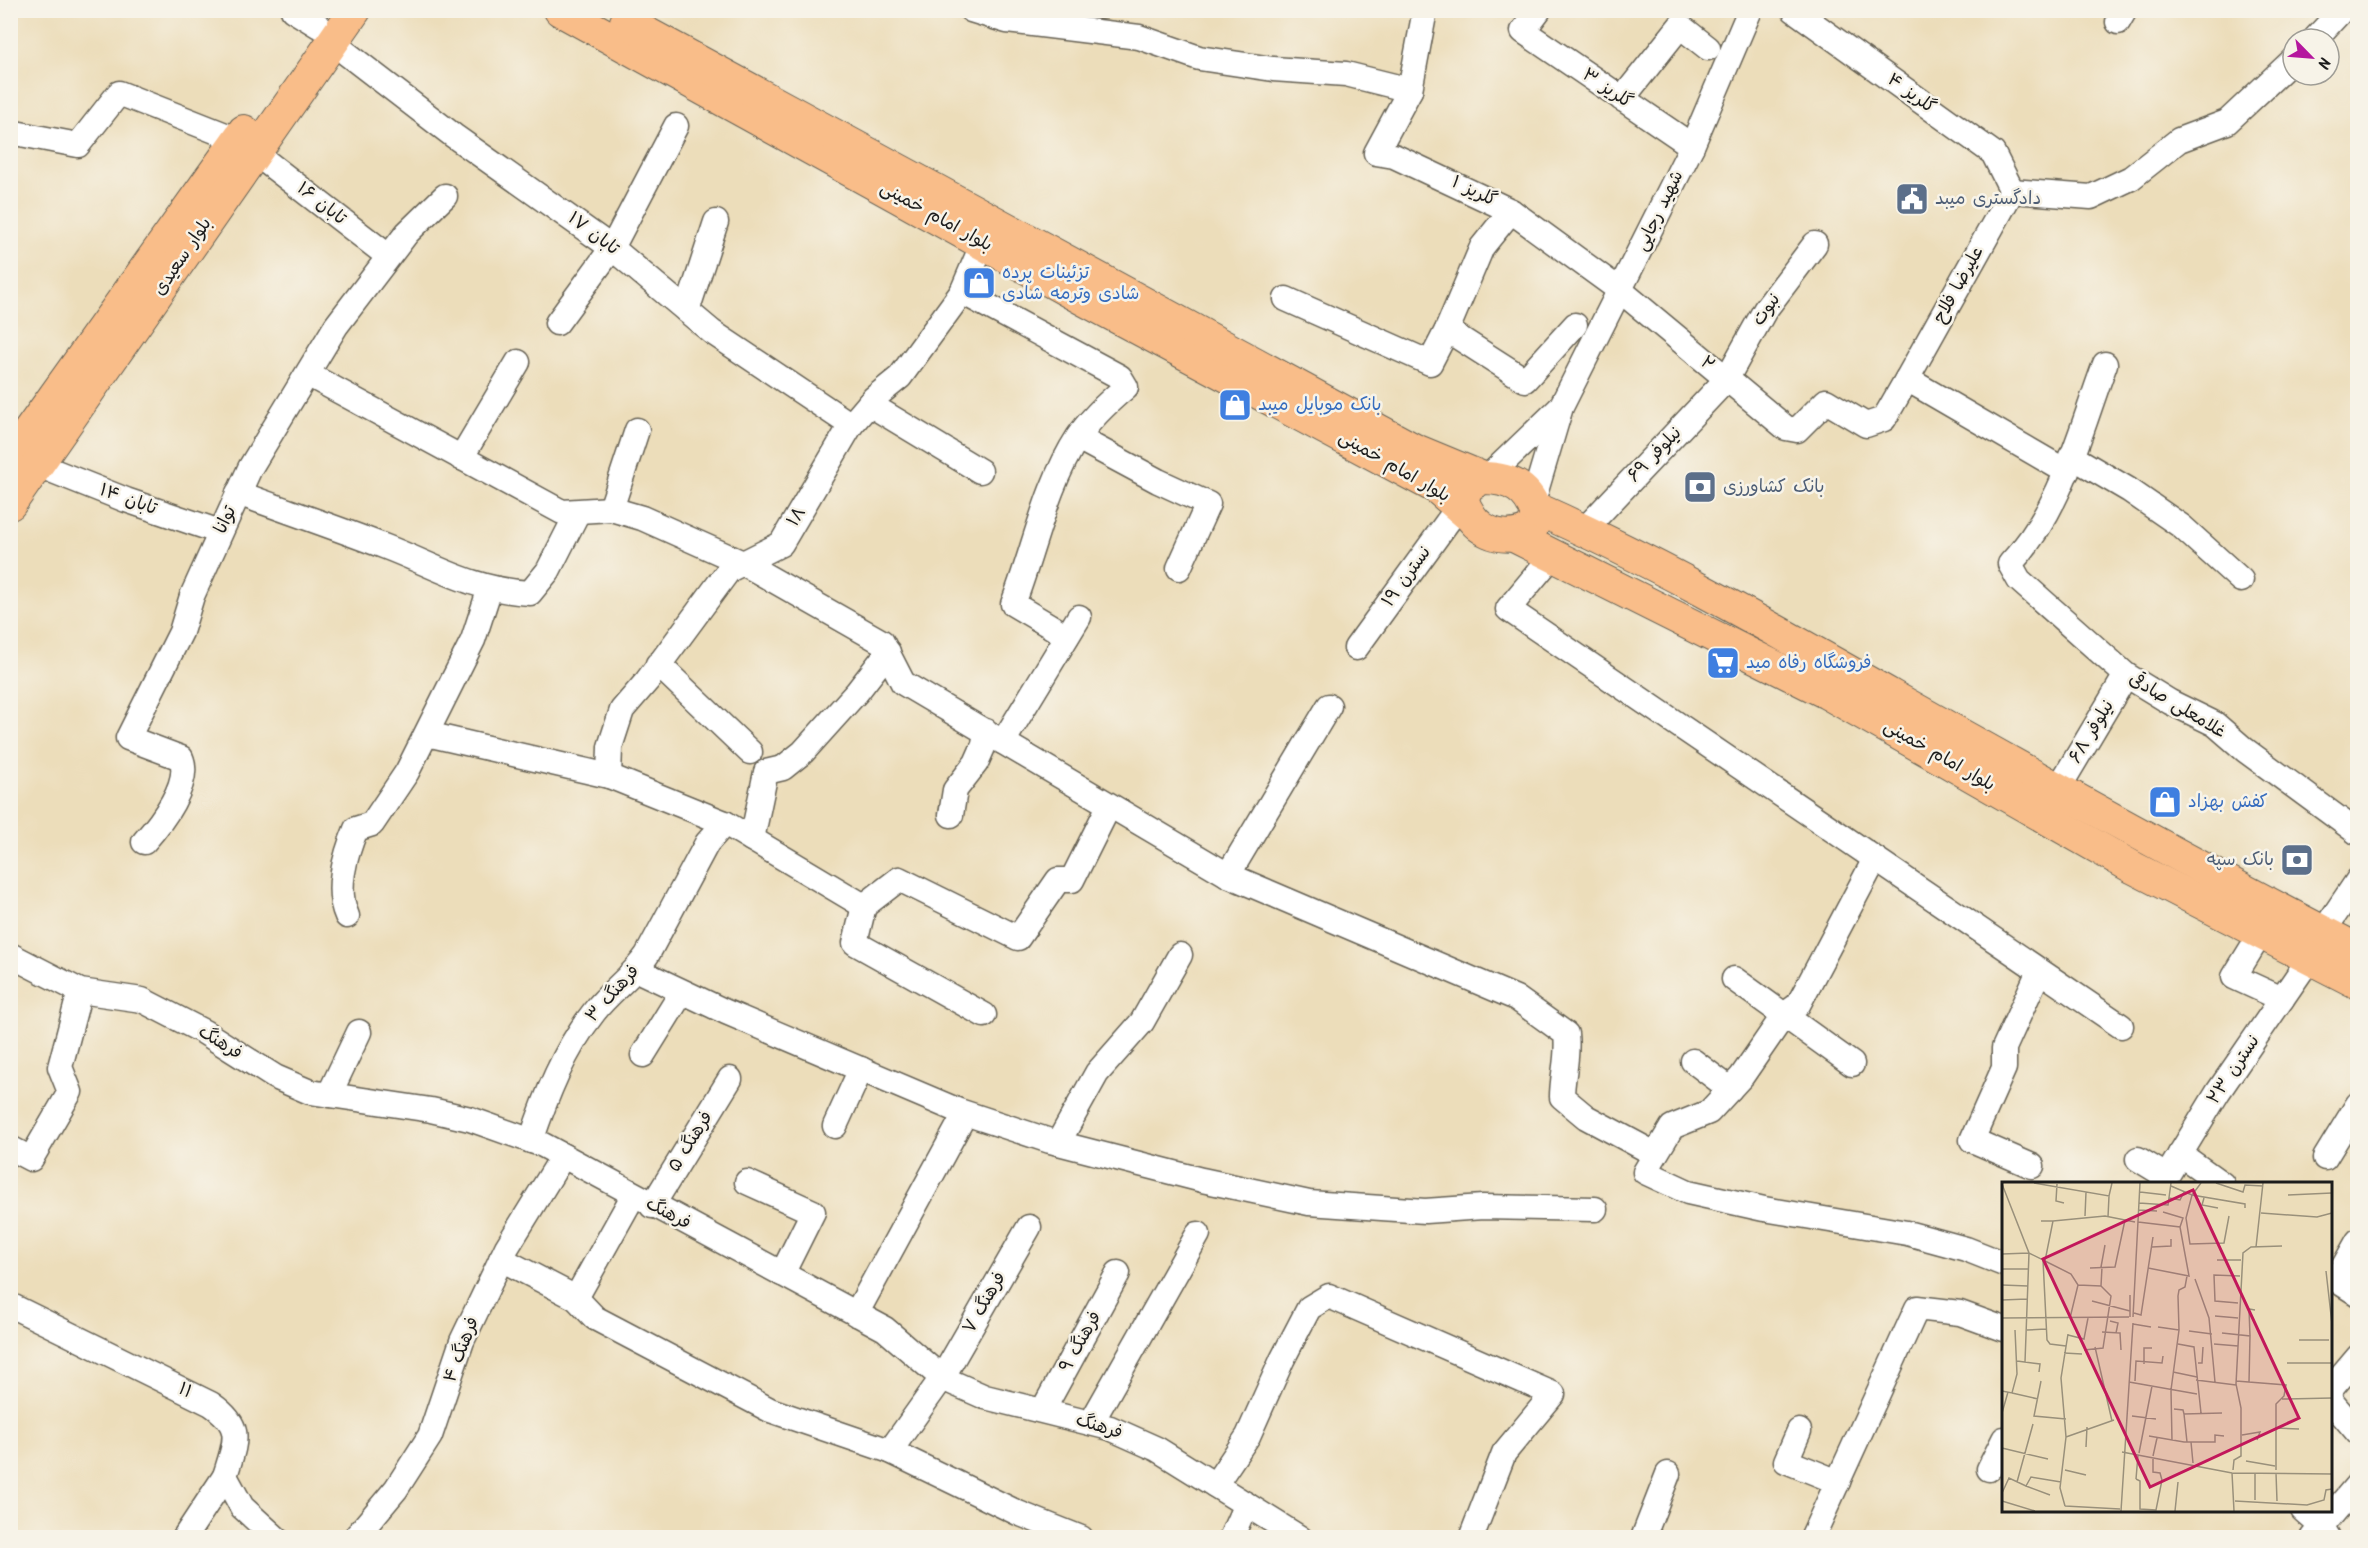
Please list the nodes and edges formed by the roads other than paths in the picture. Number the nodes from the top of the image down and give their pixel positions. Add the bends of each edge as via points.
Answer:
1 (355, 10) edge
2 (560, 10) edge
3 (605, 10) edge
4 (971, 10) edge
5 (1425, 10) edge
6 (1539, 10) edge
7 (1750, 10) edge
8 (1794, 10) edge
9 (2344, 10) edge
10 (2358, 19) edge
11 (318, 22) edge
12 (2327, 27) edge
13 (1708, 48) dead end
14 (2281, 71) edge
15 (1410, 90) junction
16 (1622, 99) junction
17 (676, 126) dead end
18 (10, 132) edge
19 (246, 146) junction
20 (1692, 146) junction
21 (2012, 191) junction
22 (445, 196) dead end
23 (1511, 211) junction
24 (716, 222) dead end
25 (983, 243) junction
26 (1815, 244) dead end
27 (612, 248) junction
28 (388, 256) junction
29 (1621, 291) junction
30 (962, 292) junction
31 (1286, 299) dead end
32 (687, 311) junction
33 (557, 323) dead end
34 (1575, 325) dead end
35 (1447, 330) junction
36 (518, 362) dead end
37 (2105, 364) dead end
38 (309, 375) junction
39 (1907, 379) junction
40 (1726, 380) junction
41 (869, 404) junction
42 (1561, 407) junction
43 (851, 425) junction
44 (637, 430) dead end
45 (1797, 430) joint
46 (1078, 438) junction
47 (461, 458) junction
48 (24, 462) edge
49 (2069, 464) junction
50 (980, 471) dead end
51 (1485, 478) junction
52 (238, 492) junction
53 (10, 504) edge
54 (1534, 504) junction
55 (611, 509) junction
56 (1463, 509) junction
57 (578, 512) junction
58 (1584, 530) junction
59 (220, 532) junction
60 (1516, 537) junction
61 (1553, 555) junction
62 (745, 564) junction
63 (1179, 568) dead end
64 (2241, 580) dead end
65 (490, 588) junction
66 (1356, 648) dead end
67 (888, 652) junction
68 (658, 664) junction
69 (2126, 675) junction
70 (1329, 706) dead end
71 (427, 734) junction
72 (995, 736) junction
73 (750, 752) dead end
74 (609, 776) junction
75 (2058, 789) junction
76 (1109, 806) junction
77 (951, 815) dead end
78 (725, 823) junction
79 (2358, 833) edge
80 (752, 839) junction
81 (144, 842) dead end
82 (1875, 859) junction
83 (1228, 874) junction
84 (2358, 880) edge
85 (864, 906) junction
86 (347, 916) dead end
87 (2260, 933) junction
88 (2316, 945) junction
89 (2358, 950) edge
90 (10, 955) edge
91 (1180, 955) dead end
92 (637, 970) junction
93 (2039, 971) junction
94 (1734, 979) dead end
95 (2358, 983) edge
96 (80, 991) junction
97 (682, 992) junction
98 (2282, 999) junction
99 (984, 1015) dead end
100 (1784, 1015) junction
101 (2121, 1026) dead end
102 (359, 1032) dead end
103 (643, 1055) dead end
104 (1693, 1061) dead end
105 (1852, 1064) dead end
106 (861, 1069) junction
107 (730, 1079) dead end
108 (1730, 1089) junction
109 (329, 1095) junction
110 (2358, 1104) edge
111 (965, 1114) junction
112 (834, 1126) dead end
113 (531, 1141) junction
114 (1058, 1143) junction
115 (10, 1148) edge
116 (1655, 1154) junction
117 (2180, 1154) junction
118 (563, 1156) junction
119 (2325, 1158) dead end
120 (2138, 1159) dead end
121 (2032, 1166) dead end
122 (2164, 1180) edge
123 (747, 1182) dead end
124 (2219, 1182) edge
125 (642, 1201) junction
126 (1595, 1209) dead end
127 (1029, 1227) dead end
128 (1198, 1234) dead end
129 (2358, 1241) edge
130 (501, 1259) junction
131 (2002, 1263) edge
132 (782, 1274) junction
133 (1118, 1274) dead end
134 (2358, 1294) edge
135 (576, 1298) junction
136 (10, 1305) edge
137 (856, 1314) junction
138 (2002, 1328) edge
139 (2358, 1357) edge
140 (942, 1378) junction
141 (2332, 1389) edge
142 (2332, 1401) edge
143 (1043, 1410) junction
144 (1092, 1423) junction
145 (1799, 1431) dead end
146 (2358, 1433) edge
147 (2002, 1443) edge
148 (890, 1451) junction
149 (1989, 1469) dead end
150 (1668, 1474) dead end
151 (225, 1476) junction
152 (1838, 1482) junction
153 (2358, 1484) edge
154 (1215, 1485) junction
155 (1246, 1504) junction
156 (2304, 1512) edge
157 (2320, 1534) edge
158 (184, 1538) edge
159 (276, 1538) edge
160 (355, 1538) edge
161 (1081, 1538) edge
162 (1231, 1538) edge
163 (1300, 1538) edge
164 (1471, 1538) edge
165 (1643, 1538) edge
166 (1812, 1538) edge

1 - 11 main road, بلوار سعیدی
2 - 25 main road, بلوار امام خمینی
3 - 51 main road, بلوار امام خمینی via 1413,449
4 - 15 street via 1007,21 1139,37 1199,58 1346,74
5 - 15 street
6 - 16 street, گلریز ۳ via 1523,31
7 - 20 street, شهید رجایی
8 - 21 street, گلریز ۴ via 1993,153
9 - 10 street
9 - 12 street
11 - 19 main road, بلوار سعیدی
11 - 27 street, تابان ۱۷ via 454,136
13 - 16 street via 1680,26
14 - 21 street via 2227,122 2179,141 2131,178 2091,197
15 - 23 street, گلریز ۱ via 1376,153 1394,156
16 - 20 street, گلریز ۳
17 - 27 street
18 - 19 street, تابان ۱۶ via 78,145 119,93
19 - 28 street, تابان ۱۶
19 - 48 main road, بلوار سعیدی
20 - 29 street, شهید رجایی
21 - 39 street, علیرضا فلاح
22 - 28 street, توانا
23 - 29 street, گلریز ۱
23 - 35 street via 1482,247
24 - 32 street
25 - 30 street, ۱۸
25 - 56 main road, بلوار امام خمینی via 1437,488
26 - 40 street, نبوت via 1765,310
27 - 32 street, تابان ۱۷
27 - 33 street
28 - 38 street, توانا via 336,326
29 - 40 street, ۲
29 - 42 street, شهید رجایی
30 - 41 street, ۱۸ via 900,377
30 - 46 street via 1120,377 1126,387
31 - 35 street via 1430,363
32 - 43 street, تابان ۱۷
34 - 35 street via 1525,380
36 - 47 street
37 - 49 street
38 - 47 street
38 - 52 street, توانا
39 - 45 street, علیرضا فلاح via 1884,419 1866,425 1826,401
39 - 49 street
40 - 45 street, ۲ via 1786,428
40 - 58 street, نیلوفر ۶۹
41 - 43 street, ۱۸
41 - 50 street
42 - 51 street
42 - 54 street
43 - 62 street, ۱۸ via 781,544
44 - 55 street
46 - 63 street via 1158,482 1208,504
46 - 72 street via 1048,502 1013,604 1073,626
47 - 57 street via 562,512
48 - 53 main road, بلوار سعیدی
48 - 59 street, تابان ۱۴
49 - 64 street via 2129,490 2181,526
49 - 69 street, غلامعلی صادقی via 2063,484 2031,541 2010,564 2019,580
51 - 54 main road via 1502,478 1521,487
51 - 56 main road via 1469,484 1462,498
52 - 59 street, توانا
52 - 65 street
54 - 58 main road, بلوار امام خمینی
54 - 60 main road via 1537,516 1531,530
55 - 57 street
55 - 62 street via 642,518
56 - 60 main road via 1479,528 1498,536
56 - 66 street, نسترن ۱۹
57 - 65 street via 548,571 530,593
58 - 75 main road, بلوار امام خمینی via 1792,640
59 - 81 street, توانا via 181,632 128,738 181,758 185,767 169,808
60 - 61 main road, بلوار امام خمینی
61 - 82 street via 1508,609
61 - 87 main road, بلوار امام خمینی via 1827,693 2134,868
62 - 67 street via 882,642
62 - 68 street, ۱۸ via 729,570
65 - 71 street via 473,640
67 - 72 street via 903,683
67 - 80 street via 803,752 783,768 766,772
68 - 73 street
68 - 74 street, ۱۸ via 622,710 610,747
69 - 75 street, نیلوفر ۶۸
69 - 79 street, غلامعلی صادقی via 2215,724
70 - 83 street
71 - 74 street
71 - 86 street via 372,824 356,830 343,871 340,901
72 - 76 street
72 - 77 street via 984,745 976,763 955,790
74 - 78 street
75 - 88 main road, بلوار امام خمینی via 2180,859
76 - 83 street
76 - 85 street via 1072,880 1058,880 1018,938 899,879
78 - 80 street
78 - 92 street, فرهنگ ۳ via 707,843
80 - 85 street
82 - 93 street
82 - 100 street via 1798,1005
83 - 116 street via 1516,998 1566,1034 1569,1056 1562,1078 1562,1097 1586,1117
84 - 88 street, نسترن ۲۳
85 - 99 street via 855,943
87 - 88 main road, بلوار امام خمینی
87 - 98 street via 2234,977
88 - 89 main road, بلوار امام خمینی
88 - 95 main road, بلوار امام خمینی
88 - 98 street, نسترن ۲۳
90 - 96 street, فرهنگ
91 - 114 street via 1142,1022 1097,1073
92 - 97 street
92 - 113 street, فرهنگ ۳ via 613,989 567,1055 546,1097
93 - 101 street
93 - 121 street via 2004,1048 2004,1068 1972,1140
94 - 100 street
96 - 109 street, فرهنگ via 142,1000 204,1032 275,1077 310,1092
96 - 115 street via 60,1067 70,1092 31,1159
97 - 103 street
97 - 106 street
98 - 117 street, نسترن ۲۳
100 - 105 street
100 - 108 street
102 - 109 street
104 - 108 street
106 - 111 street
106 - 112 street
107 - 125 street, فرهنگ ۵
108 - 116 street via 1709,1112 1672,1127
109 - 113 street, فرهنگ via 431,1110
110 - 119 street
111 - 114 street
111 - 137 street
113 - 118 street, فرهنگ
114 - 126 street via 1309,1203 1425,1210
116 - 131 street via 1645,1172 1688,1192 1907,1233
117 - 122 street, نسترن ۲۳
117 - 124 street
118 - 125 street, فرهنگ
118 - 130 street, فرهنگ ۴
120 - 122 street
123 - 132 street via 813,1212
125 - 132 street, فرهنگ
125 - 135 street, فرهنگ ۵
127 - 140 street, فرهنگ ۷
128 - 144 street
129 - 134 street via 2336,1280
130 - 135 street
130 - 160 street, فرهنگ ۴ via 462,1341 430,1436 396,1489
132 - 137 street, فرهنگ
133 - 143 street, فرهنگ ۹
135 - 148 street via 595,1318 770,1410
136 - 151 street, ۱۱ via 229,1416 235,1430
137 - 140 street, فرهنگ via 885,1329
138 - 152 street via 1960,1313 1917,1308
139 - 141 street
140 - 143 street, فرهنگ via 986,1397
140 - 148 street, فرهنگ ۷
142 - 146 street
143 - 144 street, فرهنگ
144 - 154 street, فرهنگ via 1157,1449
145 - 152 street via 1786,1461
147 - 149 street
148 - 161 street via 1018,1513
150 - 165 street
151 - 158 street
151 - 159 street via 242,1507
152 - 166 street
153 - 157 street
154 - 155 street, فرهنگ
154 - 164 street via 1248,1436 1309,1308 1329,1296 1553,1394 1504,1453
155 - 162 street
155 - 163 street, فرهنگ
156 - 157 street

